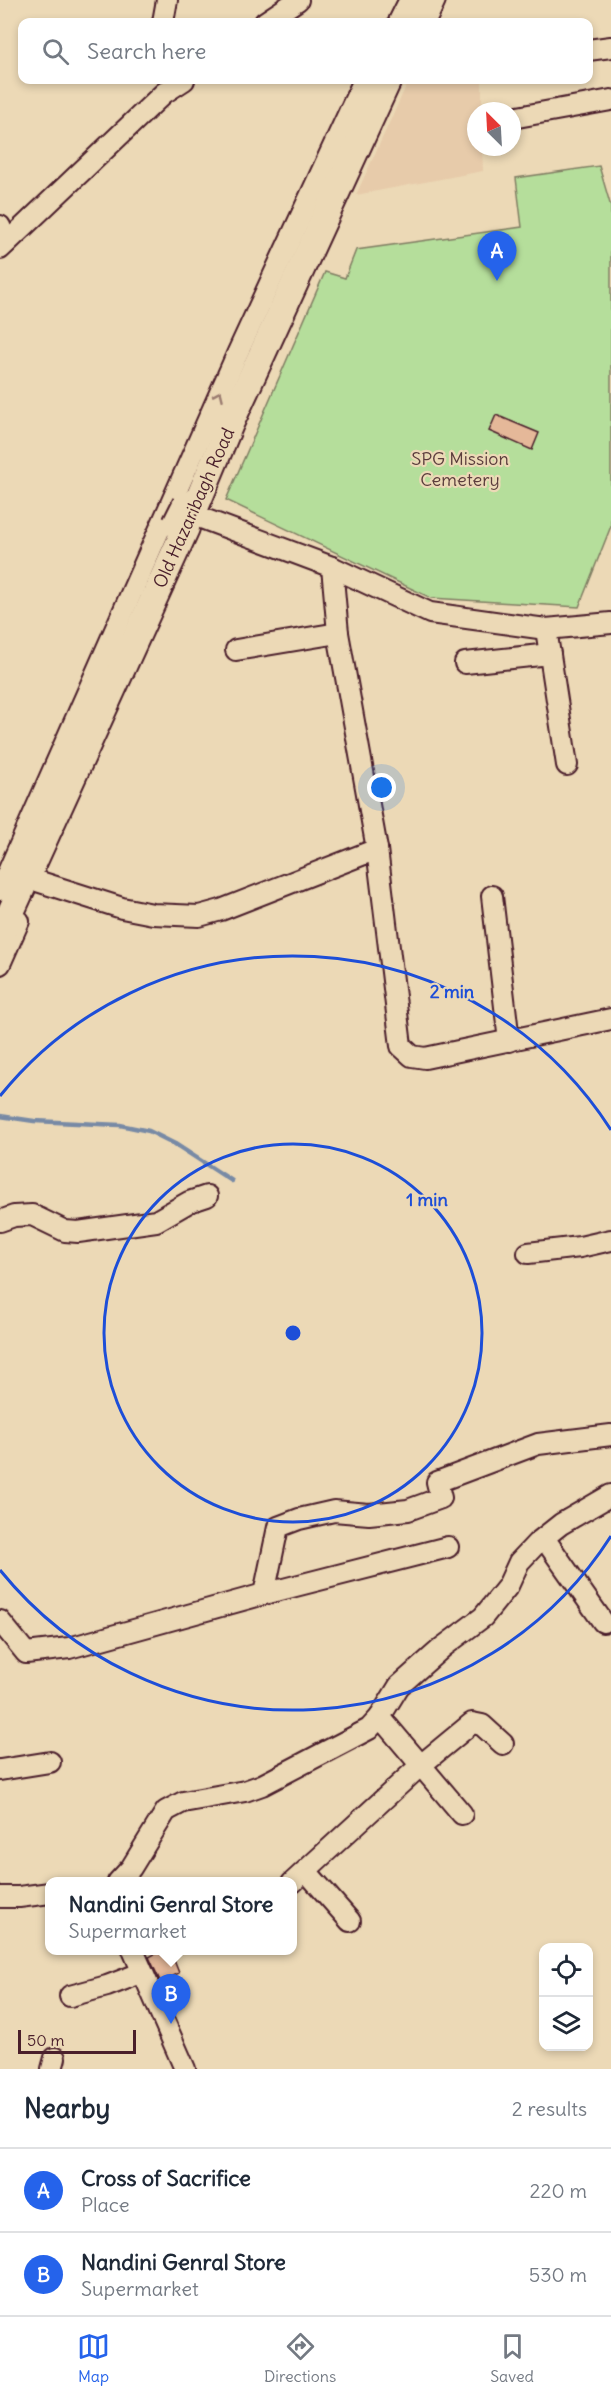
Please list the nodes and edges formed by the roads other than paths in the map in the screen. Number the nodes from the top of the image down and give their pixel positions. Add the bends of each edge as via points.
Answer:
1 (167, 0) edge
2 (298, 0) edge
3 (417, 9) edge
4 (165, 18) edge
5 (272, 18) edge
6 (398, 18) edge
7 (611, 47) edge
8 (593, 49) edge
9 (362, 84) edge
10 (374, 84) edge
11 (386, 84) edge
12 (398, 84) edge
13 (163, 86) edge
14 (611, 100) edge
15 (521, 116) edge
16 (2, 239) edge
17 (186, 515) junction
18 (332, 567) junction
19 (611, 623) edge
20 (546, 629) junction
21 (338, 633) junction
22 (236, 650) dead end
23 (550, 654) junction
24 (465, 663) dead end
25 (567, 765) dead end
26 (376, 849) junction
27 (37, 881) junction
28 (0, 890) edge
29 (492, 896) dead end
30 (0, 911) edge
31 (0, 936) edge
32 (0, 964) edge
33 (611, 1019) edge
34 (509, 1041) junction
35 (207, 1196) dead end
36 (0, 1221) edge
37 (611, 1240) edge
38 (528, 1253) dead end
39 (611, 1435) edge
40 (611, 1495) edge
41 (544, 1538) junction
42 (448, 1547) dead end
43 (264, 1594) junction
44 (0, 1621) edge
45 (603, 1622) dead end
46 (380, 1717) junction
47 (503, 1744) dead end
48 (50, 1762) dead end
49 (421, 1765) junction
50 (0, 1770) edge
51 (462, 1814) dead end
52 (122, 1877) edge
53 (299, 1877) edge
54 (45, 1894) edge
55 (0, 1897) edge
56 (350, 1921) dead end
57 (134, 1955) edge
58 (141, 1973) junction
59 (70, 1996) dead end
60 (185, 2069) edge

1 - 4 street
2 - 5 street
3 - 6 street
7 - 8 street
17 -> 9 street via 238,352
10 - 17 main road, Old Hazaribagh Road
11 - 17 main road, Old Hazaribagh Road
12 - 17 street
13 - 16 street
14 - 15 street
17 - 18 street
17 - 27 street
17 - 28 street
17 - 30 main road, Old Hazaribagh Road
17 - 31 main road, Old Hazaribagh Road
18 - 20 street via 430,613
18 - 21 street
19 - 20 street
20 - 23 street
21 - 22 street
21 - 26 street
23 - 24 street
23 - 25 street
26 - 27 street via 199,916 122,908
26 - 34 street via 401,1046 412,1056 425,1059
27 - 32 street
29 - 34 street
33 - 34 street
35 - 36 street via 179,1206 156,1221 78,1232 65,1231 32,1215
37 - 38 street
39 - 43 street via 538,1444 437,1482 441,1498 408,1510 369,1514 334,1511 278,1527
40 - 41 street
41 - 45 street
41 - 46 street via 519,1562 508,1586 483,1617 399,1686
42 - 43 street
43 - 44 street via 49,1651 26,1653
46 - 49 street
46 - 52 street via 355,1738 262,1785 183,1802 166,1811
47 - 49 street via 482,1725 472,1723
48 - 50 street
49 - 51 street
49 - 53 street
53 - 56 street
54 - 55 street
57 - 58 street
58 - 59 street
58 - 60 street

